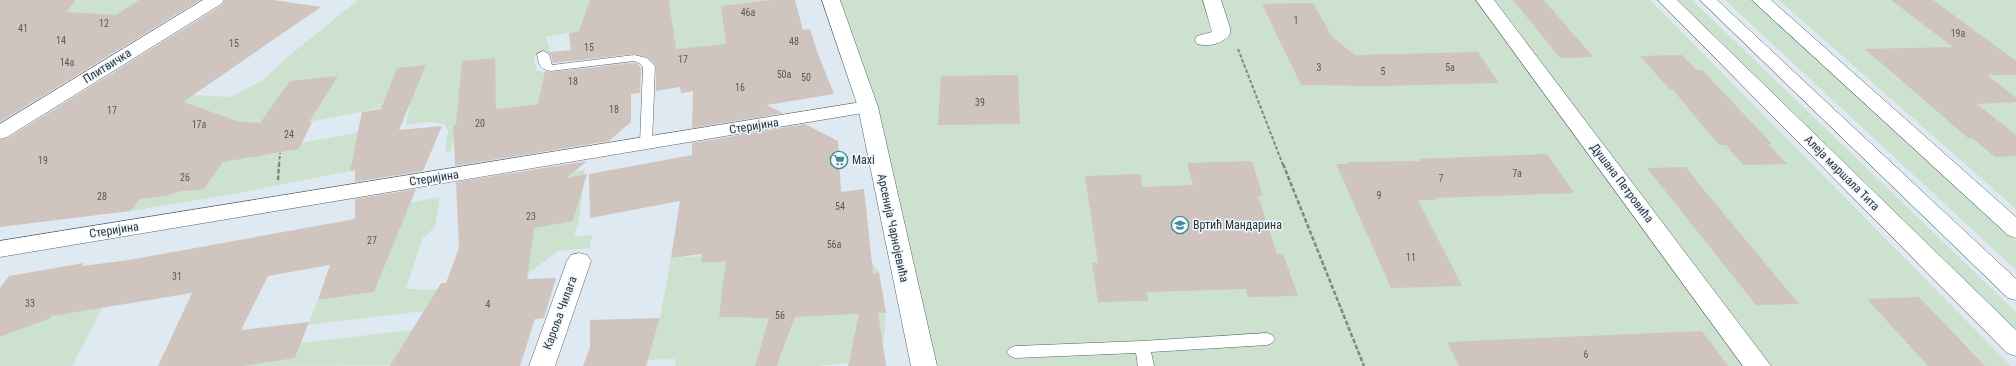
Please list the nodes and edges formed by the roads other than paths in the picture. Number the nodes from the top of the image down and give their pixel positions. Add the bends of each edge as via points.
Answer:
1 (215, 0) edge
2 (831, 0) edge
3 (1212, 0) edge
4 (1485, 0) edge
5 (1667, 0) edge
6 (1708, 0) edge
7 (1761, 0) edge
8 (1204, 40) dead end
9 (543, 54) dead end
10 (868, 107) junction
11 (0, 133) edge
12 (646, 143) junction
13 (2016, 230) edge
14 (0, 249) edge
15 (579, 261) dead end
16 (2016, 292) edge
17 (1267, 339) dead end
18 (2016, 346) edge
19 (1142, 347) junction
20 (1015, 352) dead end
21 (542, 366) edge
22 (924, 366) edge
23 (1146, 366) edge
24 (1758, 366) edge

1 - 11 street, Плитвичка
2 - 10 street, Арсенија Чарнојевића
3 - 8 street via 1221,34
4 - 24 street, Душана Петровића
5 - 18 street, Алеја маршала Тита
6 - 16 street
7 - 13 street
9 - 12 lane via 545,66 551,68 634,58 643,60 649,66
10 - 12 street, Стеријина
10 - 22 street, Арсенија Чарнојевића
12 - 14 street, Стеријина
15 - 21 street, Кароља Чилага
17 - 19 lane
19 - 20 lane
19 - 23 lane

